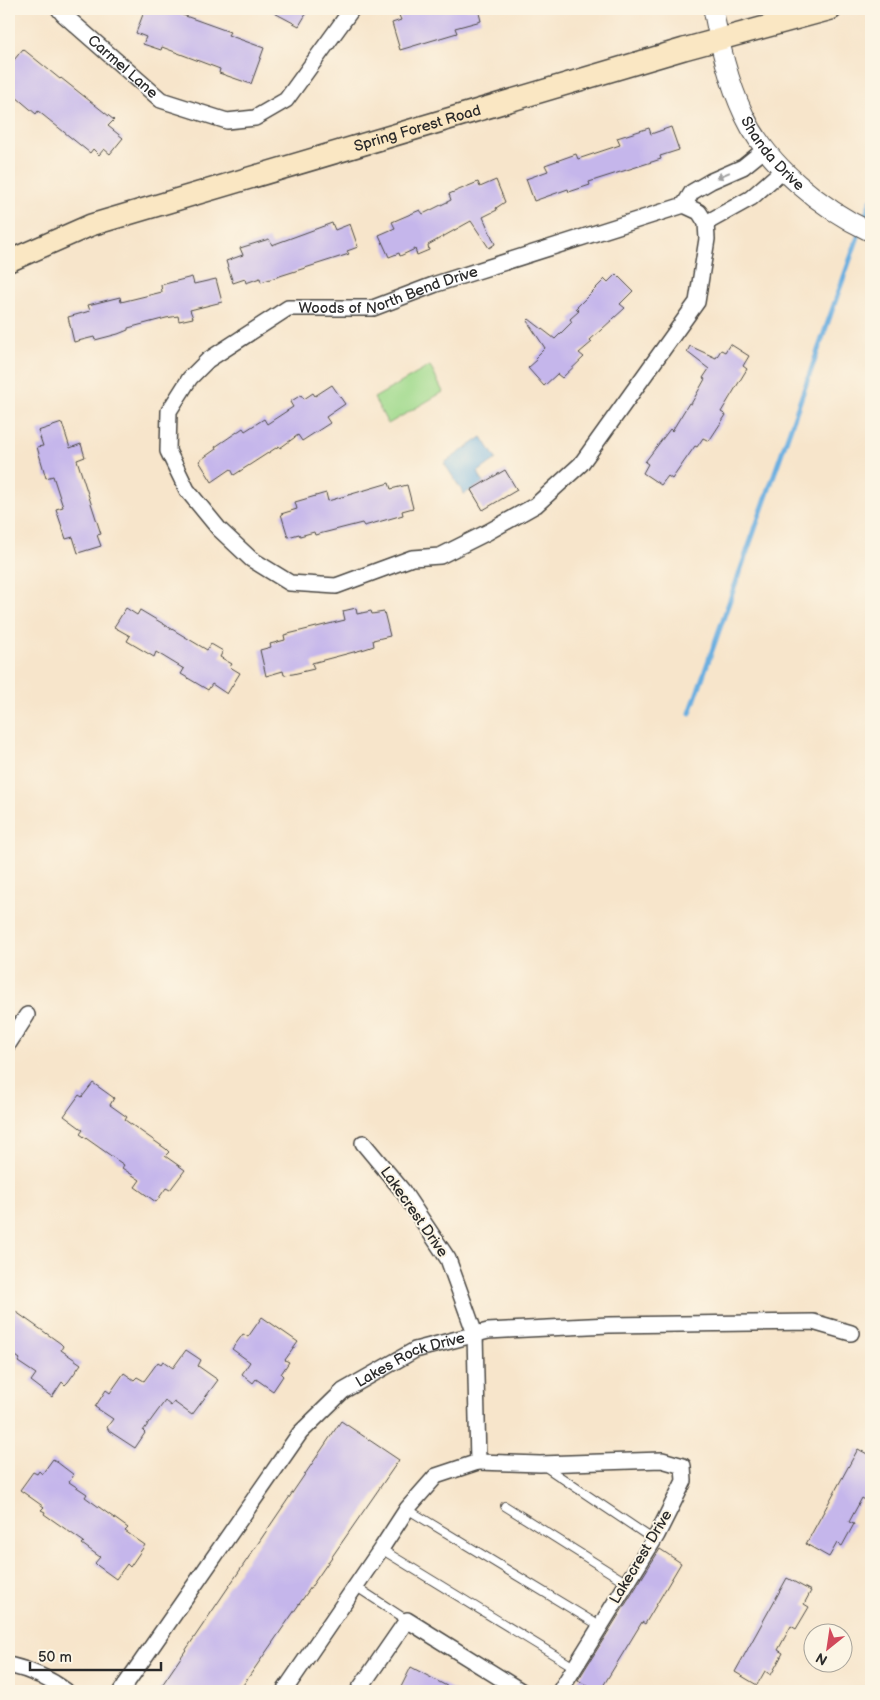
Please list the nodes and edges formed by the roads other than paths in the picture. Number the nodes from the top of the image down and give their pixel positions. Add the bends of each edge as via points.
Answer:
1 (59, 9) edge
2 (352, 9) edge
3 (713, 9) edge
4 (832, 9) edge
5 (719, 39) junction
6 (764, 150) junction
7 (784, 169) junction
8 (684, 205) junction
9 (706, 223) junction
10 (871, 232) edge
11 (9, 261) edge
12 (27, 1015) dead end
13 (9, 1043) edge
14 (363, 1143) dead end
15 (851, 1333) dead end
16 (474, 1334) junction
17 (478, 1462) junction
18 (540, 1464) junction
19 (505, 1506) dead end
20 (407, 1508) junction
21 (654, 1540) junction
22 (381, 1549) junction
23 (627, 1583) junction
24 (355, 1586) junction
25 (407, 1620) junction
26 (600, 1626) junction
27 (9, 1665) edge
28 (574, 1667) junction
29 (66, 1691) edge
30 (120, 1691) edge
31 (284, 1691) edge
32 (358, 1691) edge
33 (521, 1691) edge
34 (560, 1691) edge

1 - 2 street, Carmel Lane via 160,100 227,121 255,118 286,100
3 - 5 street, Shanda Drive
4 - 5 main road, Spring Forest Road
5 - 6 street, Shanda Drive via 732,87
5 - 11 main road, Spring Forest Road via 91,225
6 - 7 street, Shanda Drive
6 -> 8 street via 743,167 692,192
7 - 9 street via 751,198
7 - 10 street, Shanda Drive via 819,201
8 - 9 street via 699,212
8 - 9 street, Woods of North Bend Drive via 436,284 373,308 288,308 208,360 190,378 169,411 168,451 187,490 219,529 251,560 290,583 336,586 412,558 440,556 488,532 536,505 582,464 697,302 707,239
12 - 13 street
14 - 16 street, Lakecrest Drive via 402,1190 448,1259
15 - 16 street, Lakes Rock Drive via 813,1322 610,1324
16 - 17 street, Lakecrest Drive
16 - 30 street, Lakes Rock Drive via 415,1350 343,1392 300,1433
17 - 18 street, Lakecrest Drive
17 - 20 street, Lakecrest Drive via 436,1476
18 - 21 lane
18 - 21 street, Lakecrest Drive via 662,1460 683,1466 684,1481
19 - 23 lane
20 - 22 street, Lakecrest Drive
20 - 26 lane
21 - 23 street, Lakecrest Drive
22 - 24 street, Lakecrest Drive
22 - 28 lane
23 - 26 street, Lakecrest Drive
24 - 25 lane
24 - 31 street, Lakecrest Drive
25 - 32 street
25 - 33 street
26 - 28 street, Lakecrest Drive
27 - 29 street via 53,1681
28 - 34 street, Lakecrest Drive

